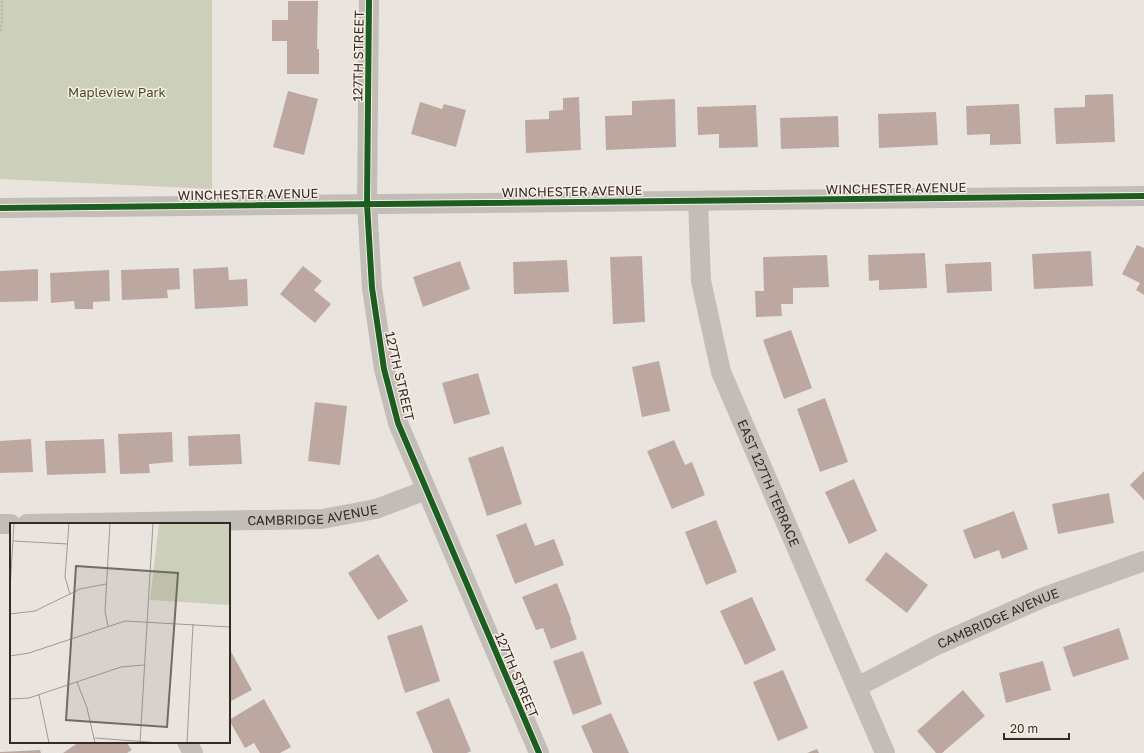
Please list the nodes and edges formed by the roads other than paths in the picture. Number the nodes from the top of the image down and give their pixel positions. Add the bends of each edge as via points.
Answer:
1 (370, 0) edge
2 (1144, 196) edge
3 (698, 201) junction
4 (368, 204) junction
5 (0, 208) edge
6 (426, 490) junction
7 (118, 523) edge
8 (1144, 561) edge
9 (857, 687) junction
10 (188, 743) edge
11 (193, 753) edge
12 (539, 753) edge
13 (885, 753) edge

1 - 4 street, 127TH STREET
2 - 3 street, WINCHESTER AVENUE
3 - 4 street, WINCHESTER AVENUE
3 - 9 street, EAST 127TH TERRACE via 701,281 721,372
4 - 5 street, WINCHESTER AVENUE
4 - 6 street, 127TH STREET via 372,288 384,369 398,423
6 - 7 street, CAMBRIDGE AVENUE via 376,509 322,519
6 - 12 street, 127TH STREET
8 - 9 street, CAMBRIDGE AVENUE via 1042,598 937,645
9 - 13 street, EAST 127TH TERRACE
10 - 11 street

